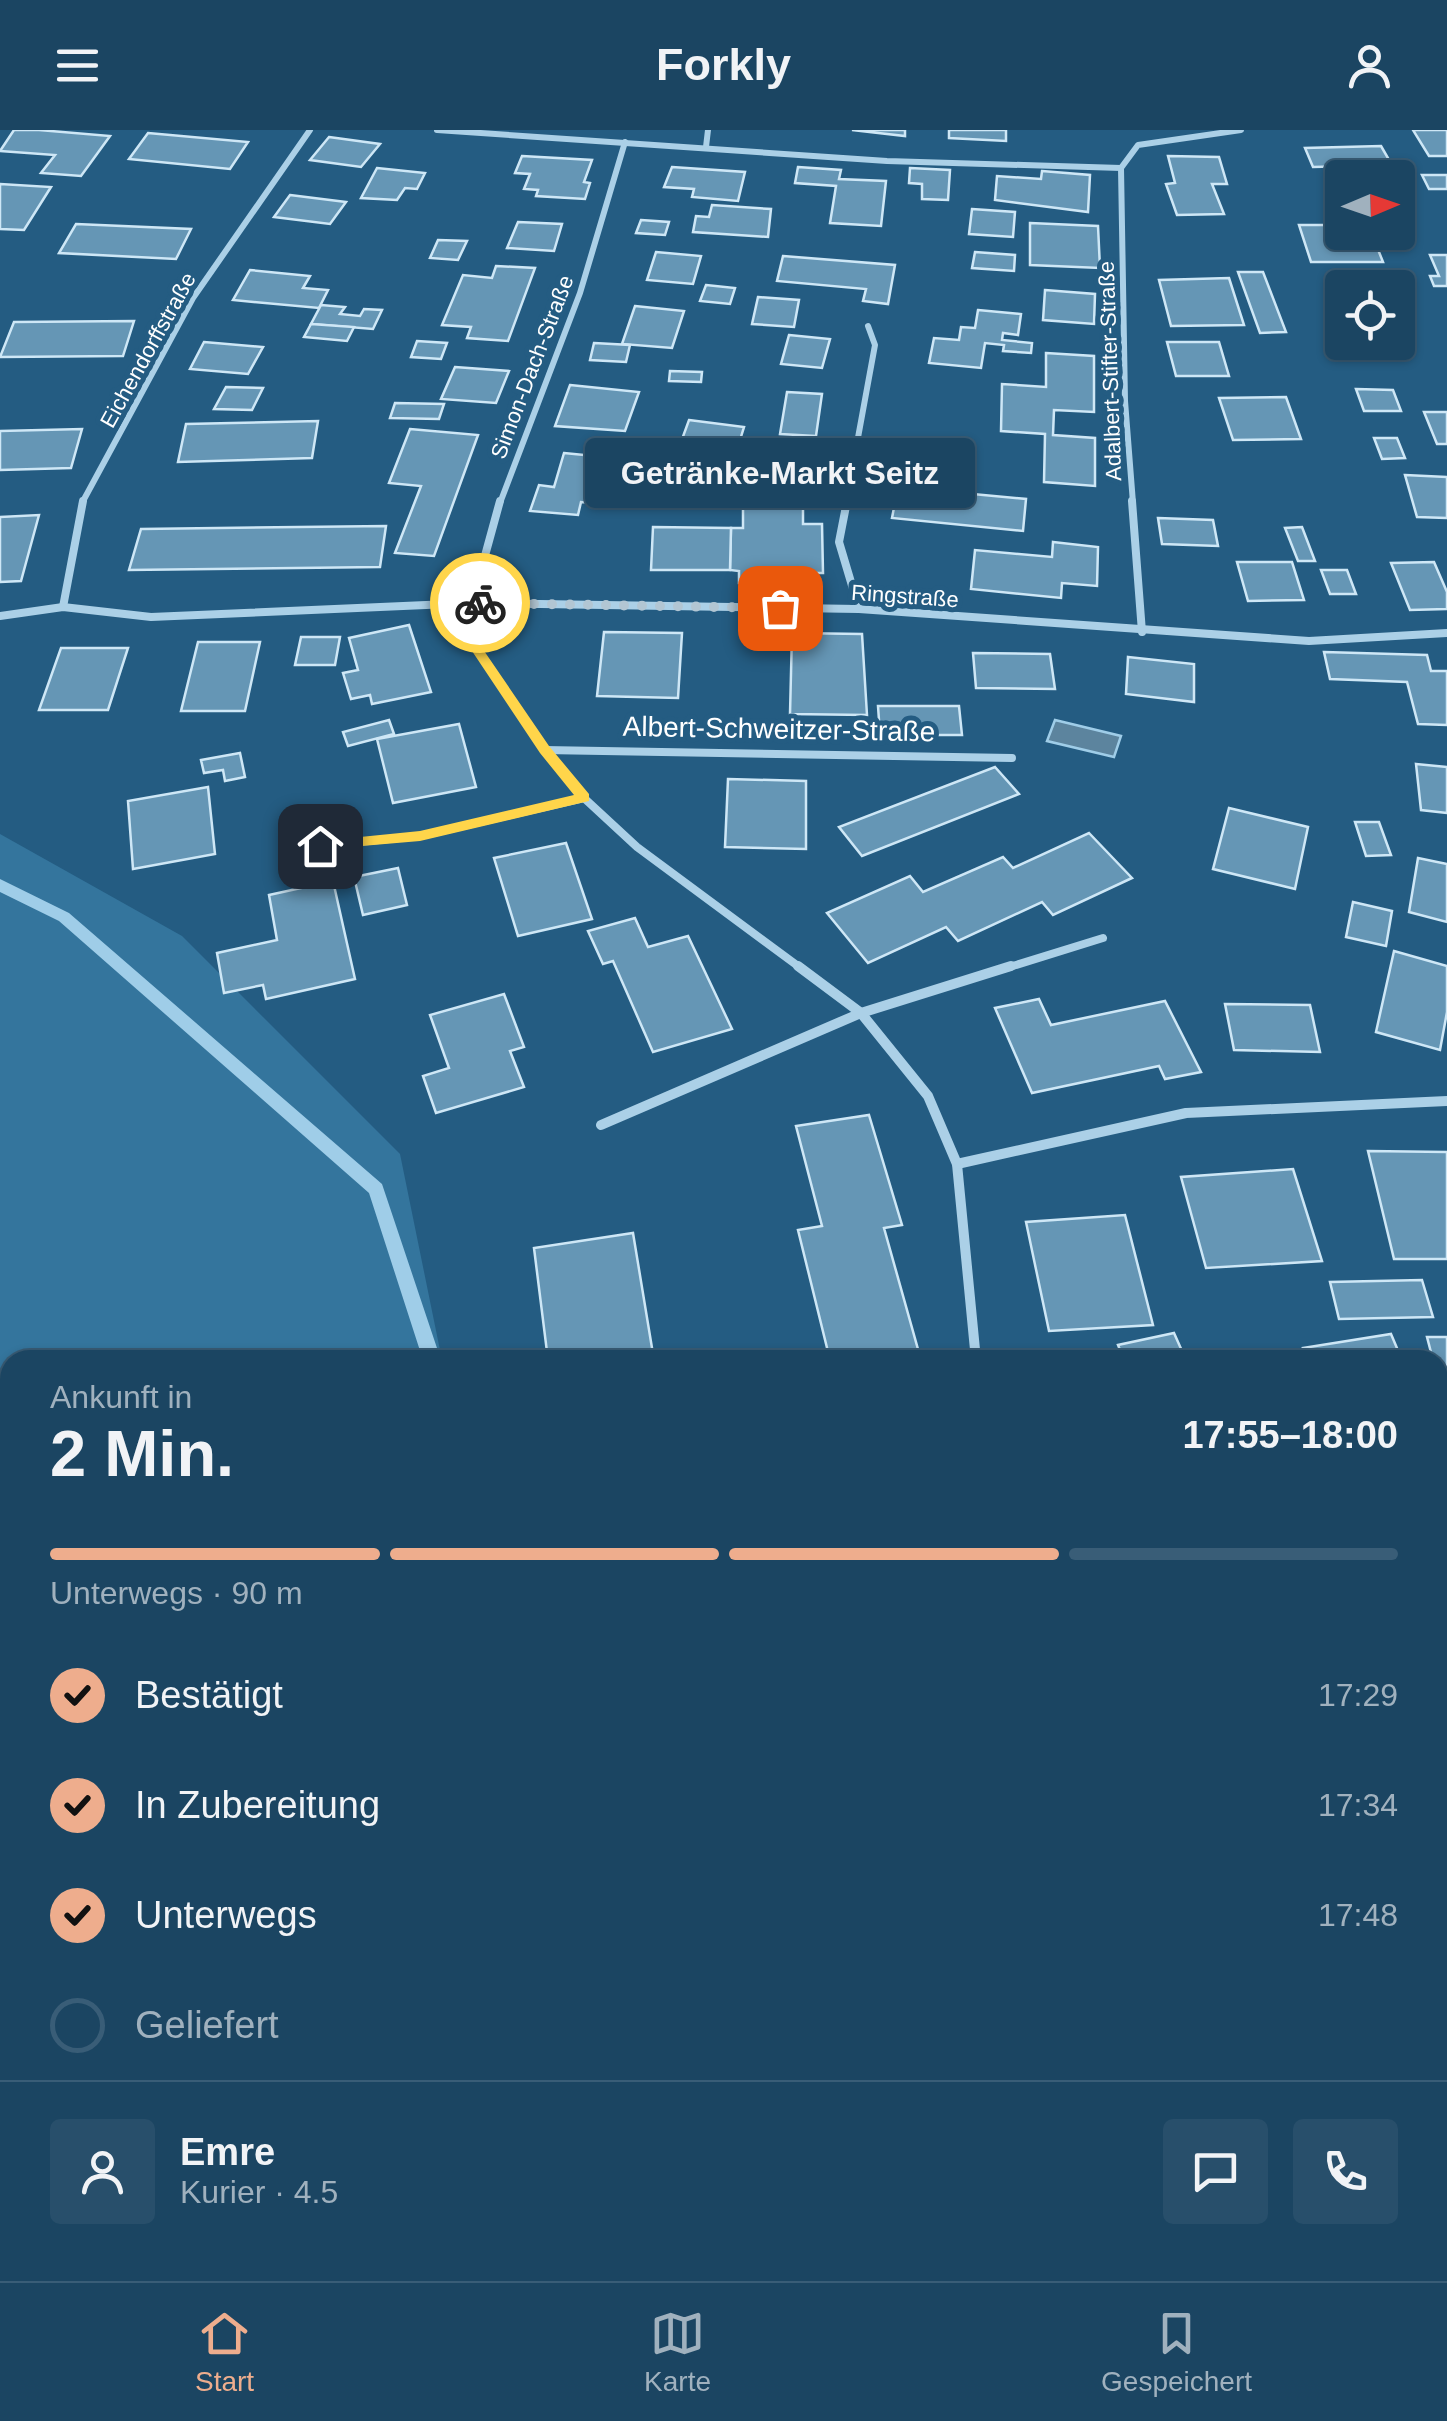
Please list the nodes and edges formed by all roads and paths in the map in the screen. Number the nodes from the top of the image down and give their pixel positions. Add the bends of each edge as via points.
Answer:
1 (310, 130) edge
2 (437, 130) edge
3 (708, 130) edge
4 (1236, 130) edge
5 (625, 142) junction
6 (706, 147) junction
7 (1121, 168) junction
8 (868, 326) dead end
9 (472, 603) junction
10 (63, 607) junction
11 (859, 609) junction
12 (0, 616) edge
13 (1142, 632) junction
14 (1447, 632) edge
15 (544, 750) junction
16 (1012, 758) dead end
17 (584, 798) junction
18 (287, 849) dead end
19 (1103, 938) dead end
20 (861, 1014) junction
21 (1447, 1102) edge
22 (600, 1124) dead end
23 (957, 1164) junction
24 (975, 1350) edge

1 - 10 street, Eichendorffstraße via 193,298 81,505
2 - 5 street
3 - 6 street
4 - 7 street via 1138,145
5 - 6 street
5 - 9 street, Simon-Dach-Straße via 580,293 500,502
6 - 7 street
7 - 13 street, Adalbert-Stifter-Straße via 1125,401
8 - 11 street via 875,345 839,542
9 - 10 street, Ringstraße via 151,617
9 - 11 street, Ringstraße
9 - 15 street via 472,642
10 - 12 street, Ringstraße
11 - 13 street, Ringstraße
13 - 14 street, Ringstraße via 1309,641
15 - 16 street, Albert-Schweitzer-Straße
15 - 17 street
17 - 18 street via 420,836
17 - 20 street via 637,847
19 - 20 street
20 - 22 street
20 - 23 street via 928,1096
21 - 23 street via 1186,1114
23 - 24 street

